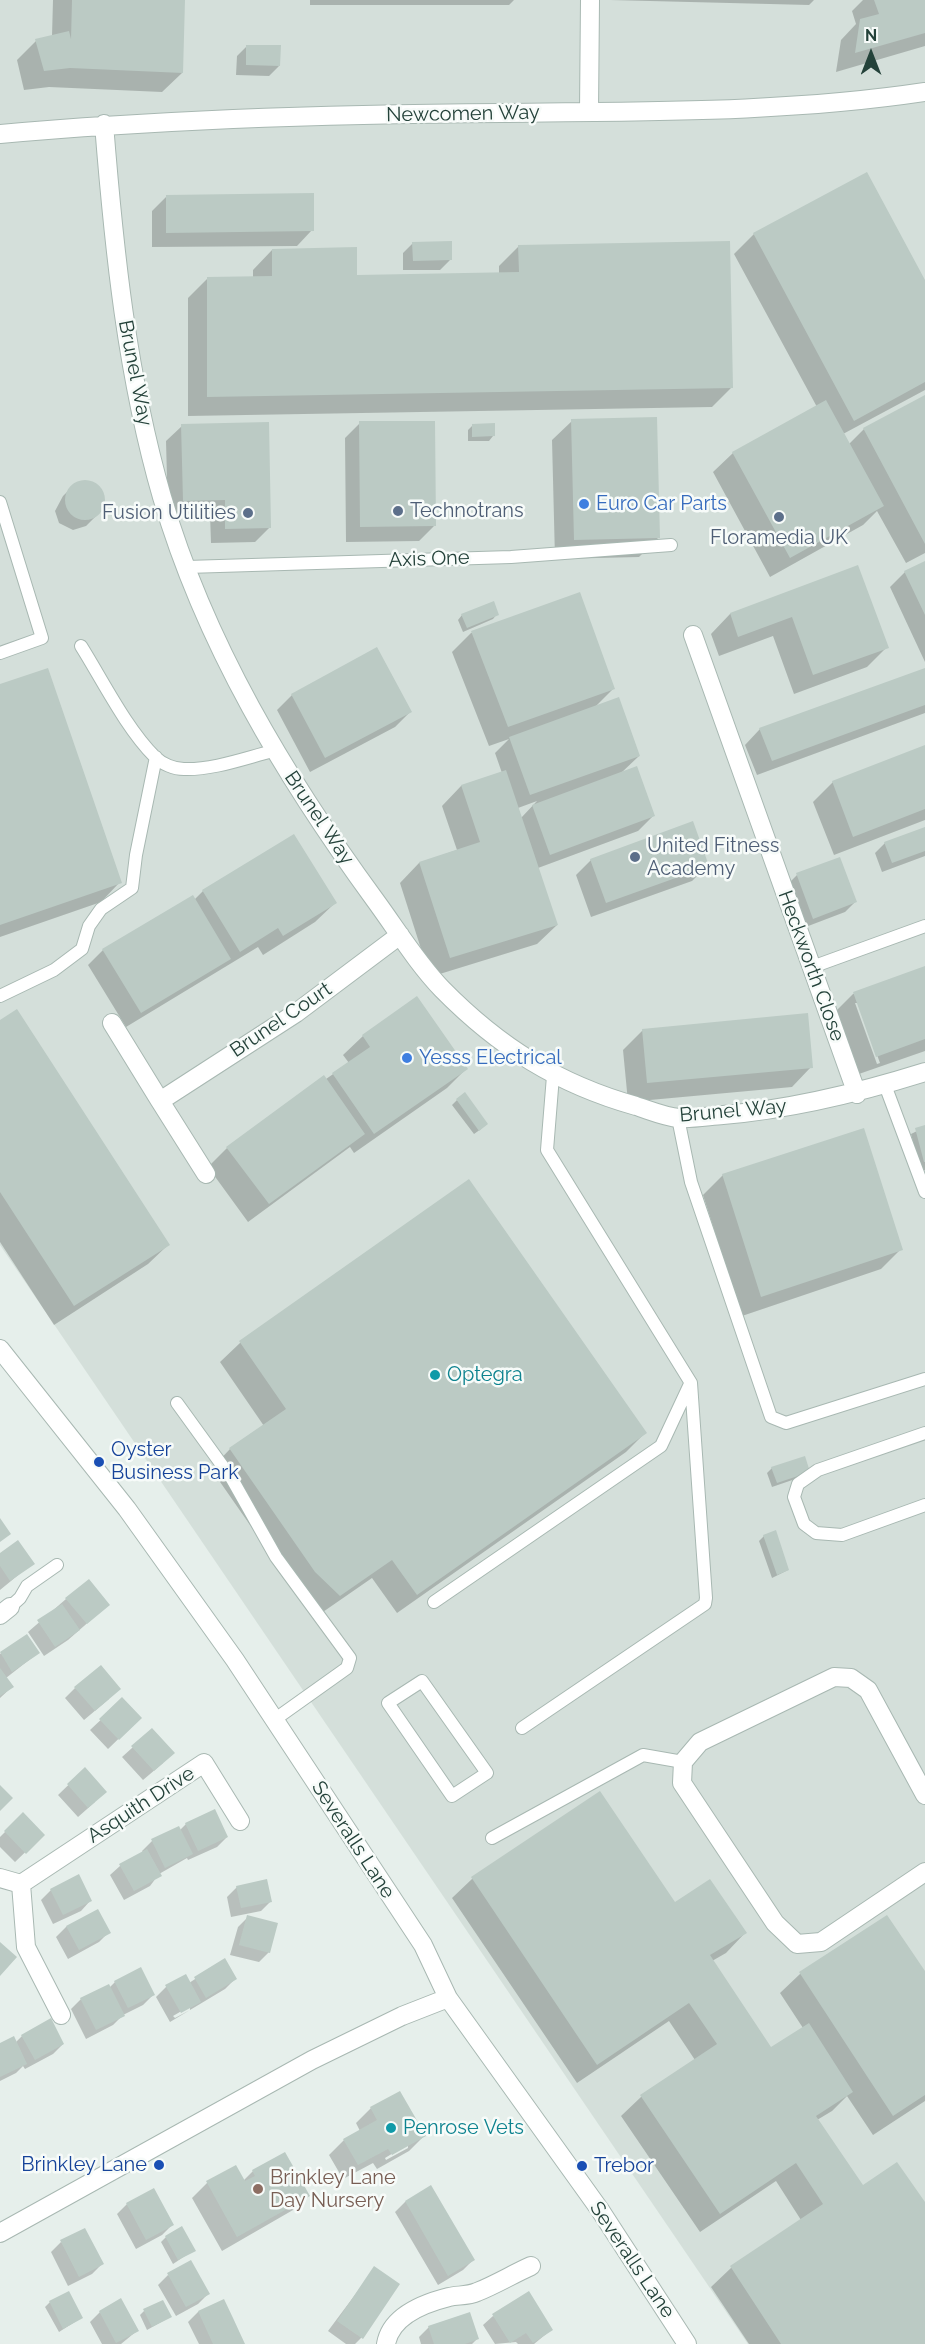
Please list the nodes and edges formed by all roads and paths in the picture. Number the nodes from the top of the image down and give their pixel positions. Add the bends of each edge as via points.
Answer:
1 (590, 0) edge
2 (925, 92) edge
3 (589, 112) junction
4 (104, 124) junction
5 (0, 134) edge
6 (0, 502) edge
7 (671, 545) dead end
8 (187, 567) junction
9 (693, 635) dead end
10 (81, 646) dead end
11 (0, 654) edge
12 (273, 751) junction
13 (156, 757) junction
14 (925, 927) edge
15 (400, 935) junction
16 (812, 967) junction
17 (0, 996) edge
18 (112, 1023) dead end
19 (925, 1072) edge
20 (553, 1076) junction
21 (885, 1084) junction
22 (857, 1094) junction
23 (160, 1101) junction
24 (678, 1118) junction
25 (206, 1174) dead end
26 (925, 1192) edge
27 (0, 1349) edge
28 (925, 1379) edge
29 (691, 1383) junction
30 (177, 1403) dead end
31 (925, 1433) edge
32 (925, 1505) edge
33 (57, 1565) dead end
34 (434, 1602) dead end
35 (5, 1611) edge
36 (388, 1703) joint
37 (274, 1720) junction
38 (522, 1728) dead end
39 (683, 1762) junction
40 (925, 1795) edge
41 (240, 1821) dead end
42 (492, 1838) dead end
43 (925, 1872) edge
44 (0, 1878) edge
45 (21, 1884) junction
46 (448, 1998) junction
47 (62, 2015) dead end
48 (0, 2233) edge
49 (531, 2266) dead end
50 (386, 2344) edge
51 (687, 2344) edge

1 - 3 street
2 - 3 street, Newcomen Way via 781,107
3 - 4 street, Newcomen Way
4 - 5 street, Newcomen Way
4 - 8 street, Brunel Way via 132,370 162,495
6 - 11 lane via 42,638
7 - 8 lane, Axis One via 511,557
8 - 12 street, Brunel Way via 214,635
9 - 16 street, Heckworth Close
10 - 13 lane
12 - 13 lane via 184,770 170,767
12 - 15 street, Brunel Way
13 - 17 lane via 132,888 101,909 89,926 82,949 54,970
14 - 16 lane
15 - 20 street, Brunel Way via 440,988 497,1039
15 - 23 street, Brunel Court via 296,1013
16 - 22 street, Heckworth Close
18 - 23 street
19 - 21 street, Brunel Way
20 - 24 street, Brunel Way via 610,1099
20 - 29 lane via 547,1150
21 - 22 street, Brunel Way
21 - 26 lane
22 - 24 street, Brunel Way via 769,1111
23 - 25 street
24 - 28 lane via 691,1182 771,1417 786,1423
27 - 37 street, Severalls Lane via 128,1509
29 - 34 lane via 661,1446
29 - 38 lane via 705,1604
30 - 37 lane via 232,1479 276,1557 350,1658 347,1668
31 - 32 lane via 818,1470 798,1484 794,1497 804,1524 816,1533 842,1535
33 - 35 lane via 27,1586 21,1598
36 - 36 lane via 422,1681 487,1773 452,1796
37 - 46 street, Severalls Lane via 423,1945
39 - 40 street via 700,1742 834,1677 851,1678 868,1690
39 - 42 lane via 643,1755
39 - 43 street via 682,1783 775,1923 797,1944 821,1942
41 - 45 street, Asquith Drive via 204,1763
44 - 45 street
45 - 47 street via 26,1947
46 - 48 street via 312,2060
46 - 51 street, Severalls Lane via 600,2210
49 - 50 street via 475,2293 419,2307 399,2320

